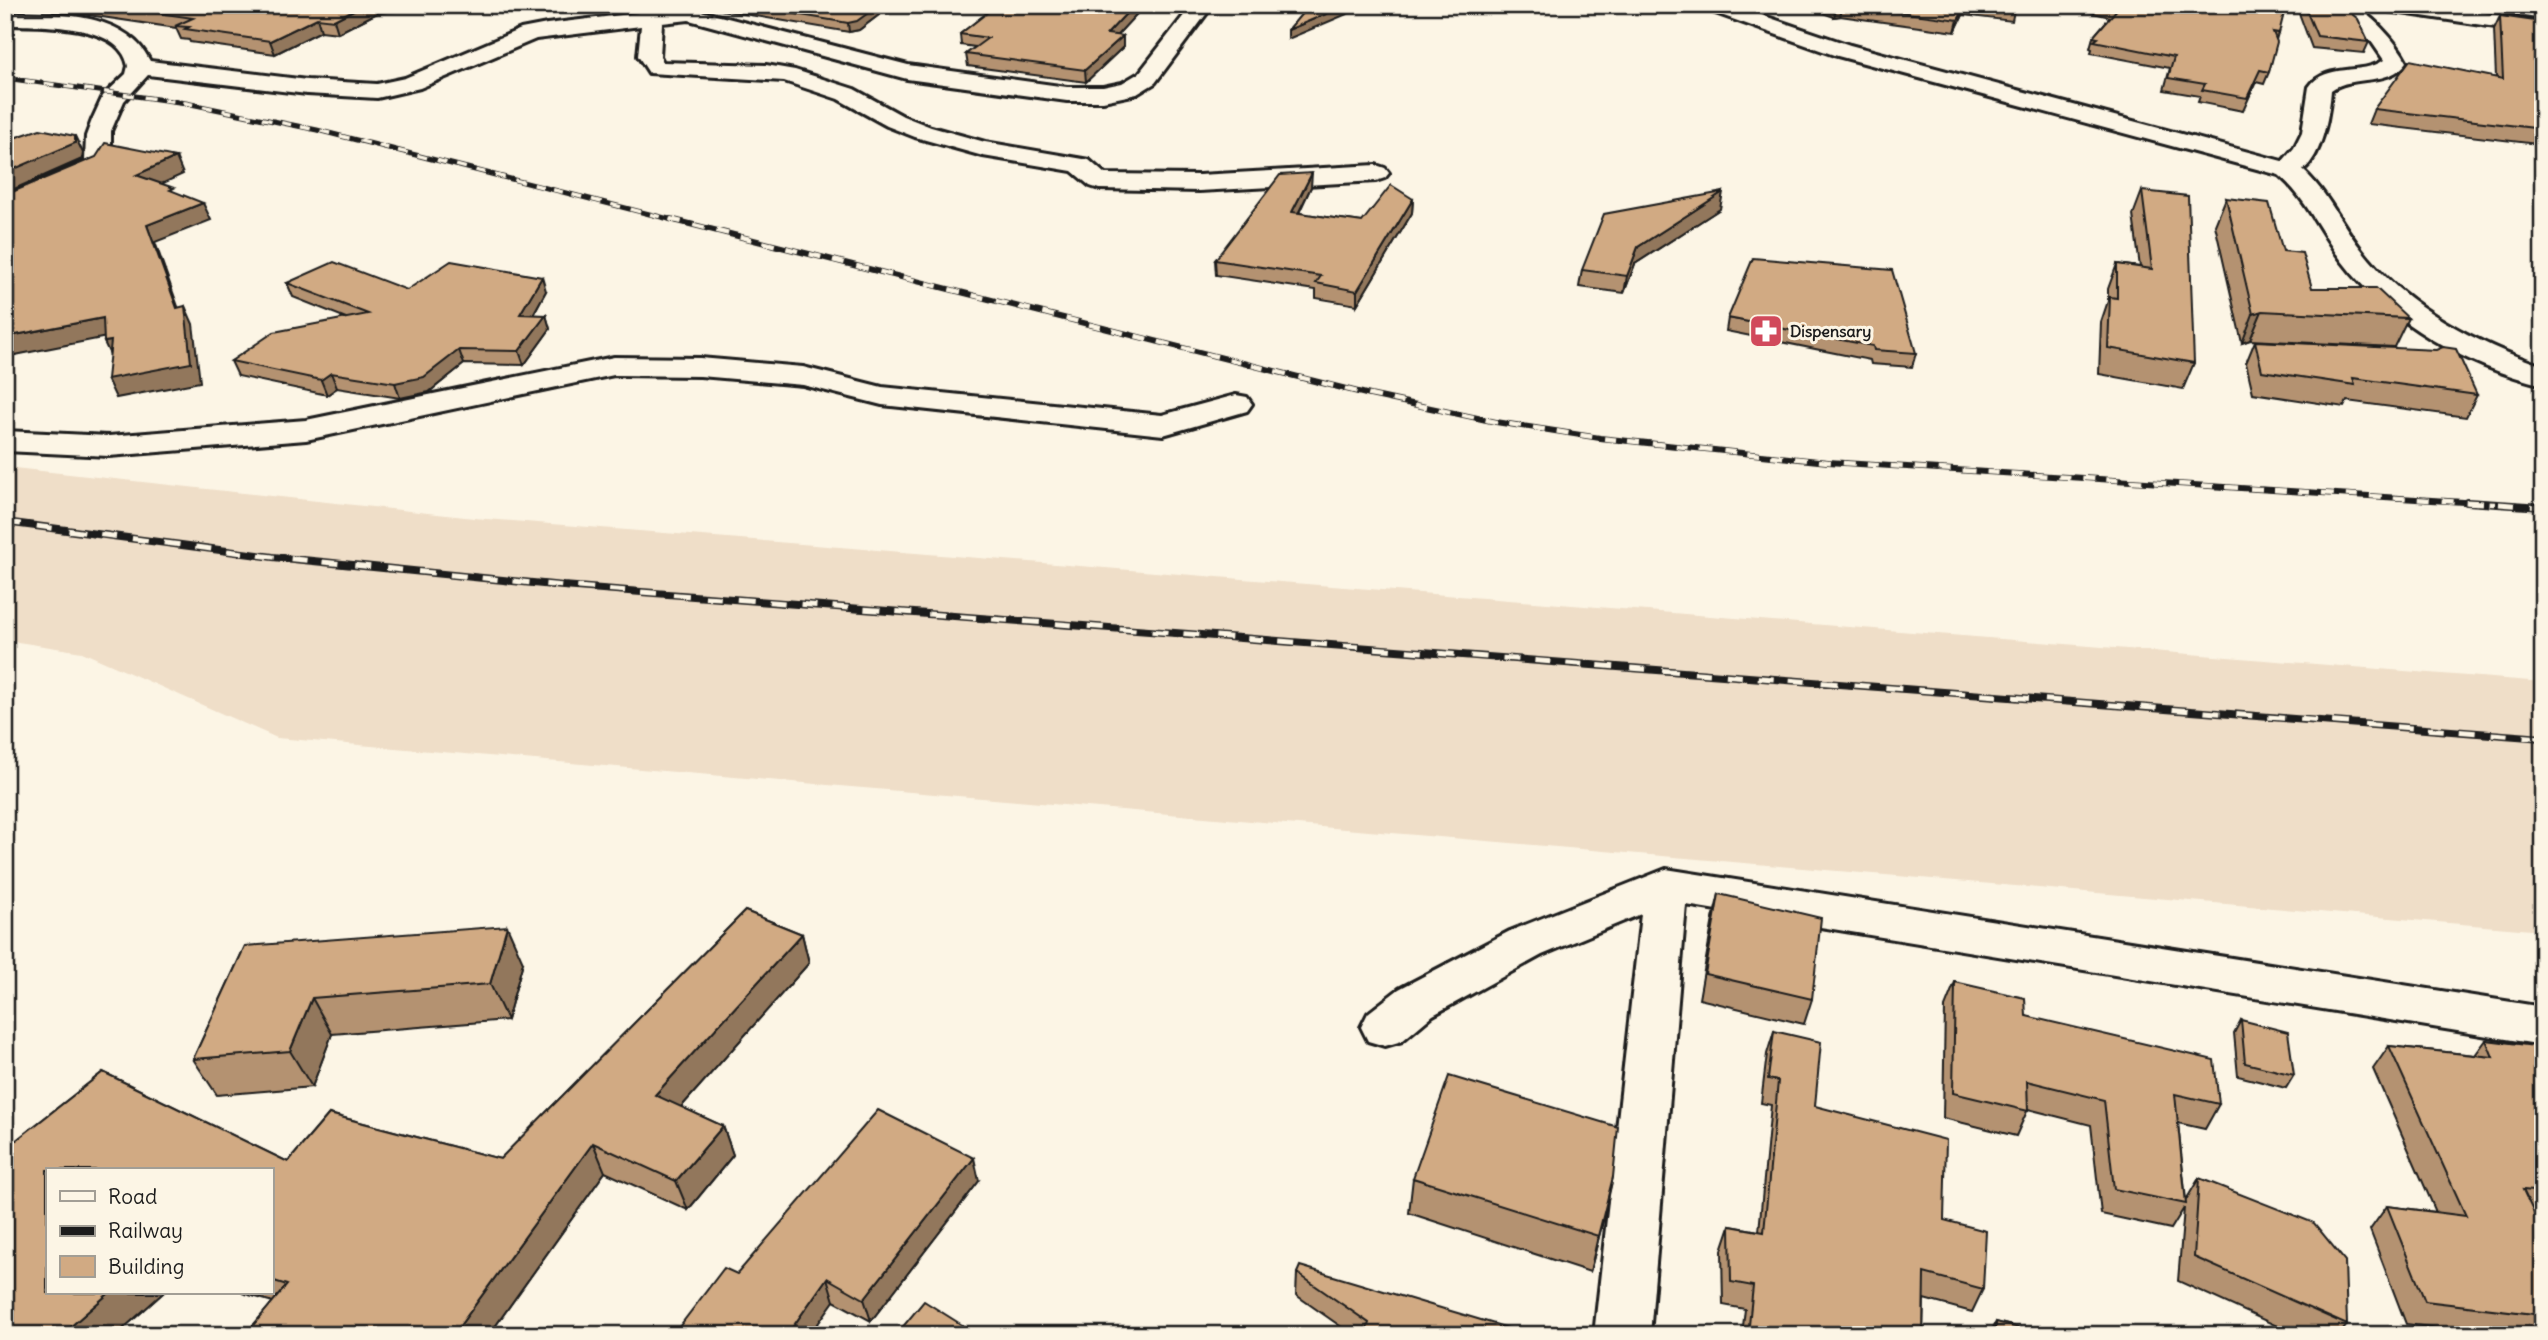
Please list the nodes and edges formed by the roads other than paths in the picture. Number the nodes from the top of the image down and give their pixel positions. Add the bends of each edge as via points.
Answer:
1 (1203, 5) edge
2 (1711, 5) edge
3 (2335, 5) edge
4 (2388, 5) edge
5 (647, 11) edge
6 (5, 19) edge
7 (2543, 28) edge
8 (140, 67) junction
9 (2288, 170) junction
10 (1376, 173) dead end
11 (5, 206) edge
12 (2461, 343) junction
13 (2425, 360) edge
14 (2543, 376) edge
15 (1236, 404) dead end
16 (5, 441) edge
17 (1666, 885) junction
18 (2543, 1026) edge
19 (1385, 1027) dead end
20 (1622, 1335) edge

1 - 5 street via 1147,78 1129,89 1103,94 1067,94 908,72 701,17
2 - 9 street via 1842,50
3 - 9 street via 2371,31 2396,62 2320,87 2315,133 2306,152
4 - 7 street
5 - 8 street via 529,34 412,83 377,92
5 - 10 street via 652,32 648,56 657,68 787,75 846,94 923,132 983,149 1080,165 1099,181 1199,183
6 - 8 street via 106,30 137,56
8 - 11 street via 136,78 116,92 99,131 101,158 94,166
9 - 12 street via 2306,188 2368,276
12 - 13 street
12 - 14 street
15 - 16 street via 1163,425 882,396 803,376 614,366 306,430 109,446
17 - 18 street
17 - 19 street via 1526,943 1416,1002
17 - 20 street

